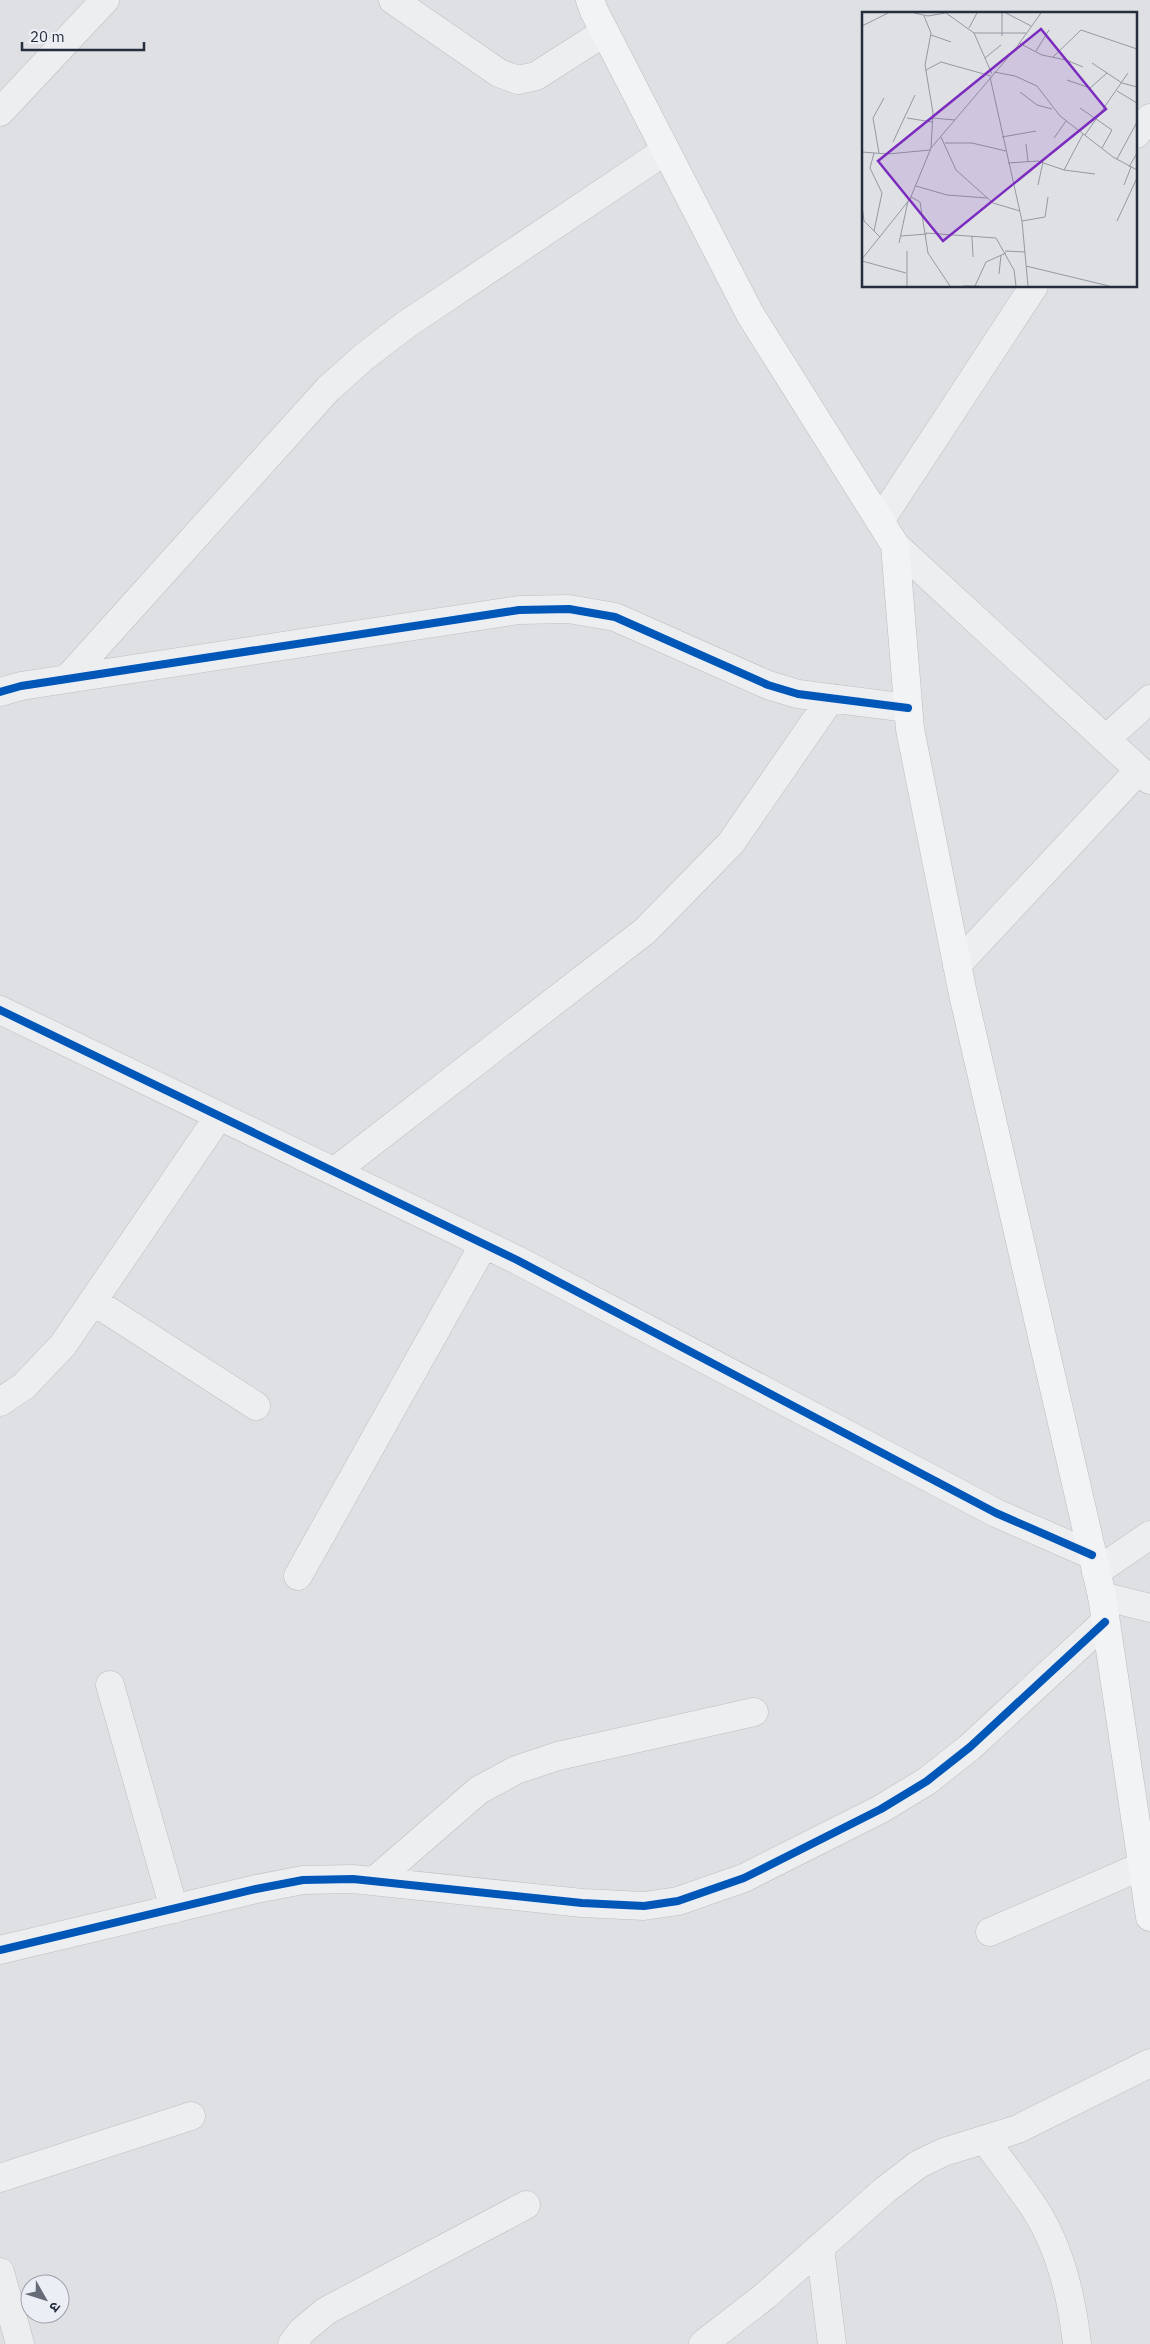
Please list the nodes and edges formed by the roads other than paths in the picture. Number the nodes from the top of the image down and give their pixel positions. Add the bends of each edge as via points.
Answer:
1 (105, 0) edge
2 (393, 0) edge
3 (590, 0) edge
4 (605, 32) junction
5 (0, 112) edge
6 (1150, 118) edge
7 (1138, 132) edge
8 (665, 151) junction
9 (1033, 288) edge
10 (880, 521) junction
11 (895, 545) junction
12 (67, 679) junction
13 (0, 692) edge
14 (831, 698) junction
15 (1150, 699) edge
16 (908, 708) junction
17 (1106, 739) junction
18 (1144, 775) edge
19 (957, 965) junction
20 (0, 1010) edge
21 (219, 1116) junction
22 (335, 1171) junction
23 (484, 1244) junction
24 (93, 1301) junction
25 (0, 1402) edge
26 (256, 1406) dead end
27 (1150, 1536) edge
28 (298, 1576) dead end
29 (1099, 1586) junction
30 (1150, 1608) edge
31 (110, 1686) dead end
32 (754, 1712) dead end
33 (1142, 1866) junction
34 (374, 1881) junction
35 (174, 1909) junction
36 (1150, 1917) edge
37 (990, 1932) dead end
38 (0, 1950) edge
39 (1150, 2063) edge
40 (191, 2116) dead end
41 (985, 2140) junction
42 (0, 2178) edge
43 (526, 2205) dead end
44 (820, 2247) junction
45 (0, 2272) edge
46 (20, 2344) edge
47 (292, 2344) edge
48 (703, 2344) edge
49 (832, 2344) edge
50 (1077, 2344) edge

1 - 5 street
2 - 4 street via 499,73 518,80 536,76
3 - 4 main road
4 - 8 main road
6 - 7 street
8 - 10 main road via 750,314
8 - 12 street via 407,324 328,389
9 - 10 street
10 - 11 main road
11 - 16 main road
11 - 17 street
12 - 13 street
12 - 14 street via 519,610 570,609 615,618 768,685 798,694
14 - 16 street
14 - 22 street via 731,843 644,931
15 - 17 street
16 - 19 main road
17 - 18 street
18 - 19 street
19 - 29 main road
20 - 21 street
21 - 22 street
21 - 24 street
22 - 23 street
23 - 28 street
23 - 29 street via 996,1513
24 - 25 street via 63,1346 24,1386
24 - 26 street
27 - 29 street
29 - 30 street
29 - 33 main road
29 - 34 street via 970,1748 927,1781 856,1822 744,1878 678,1901 644,1906 582,1903
31 - 35 street
32 - 34 street via 558,1756 516,1770 479,1790
33 - 36 main road
33 - 37 street
34 - 35 street via 303,1880
35 - 38 street
39 - 41 street via 1018,2129
40 - 42 street
41 - 44 street via 944,2152 919,2164
41 - 50 street via 1036,2210 1058,2258 1074,2317
43 - 47 street via 326,2311 302,2330
44 - 48 street via 765,2296
44 - 49 street
45 - 46 street

